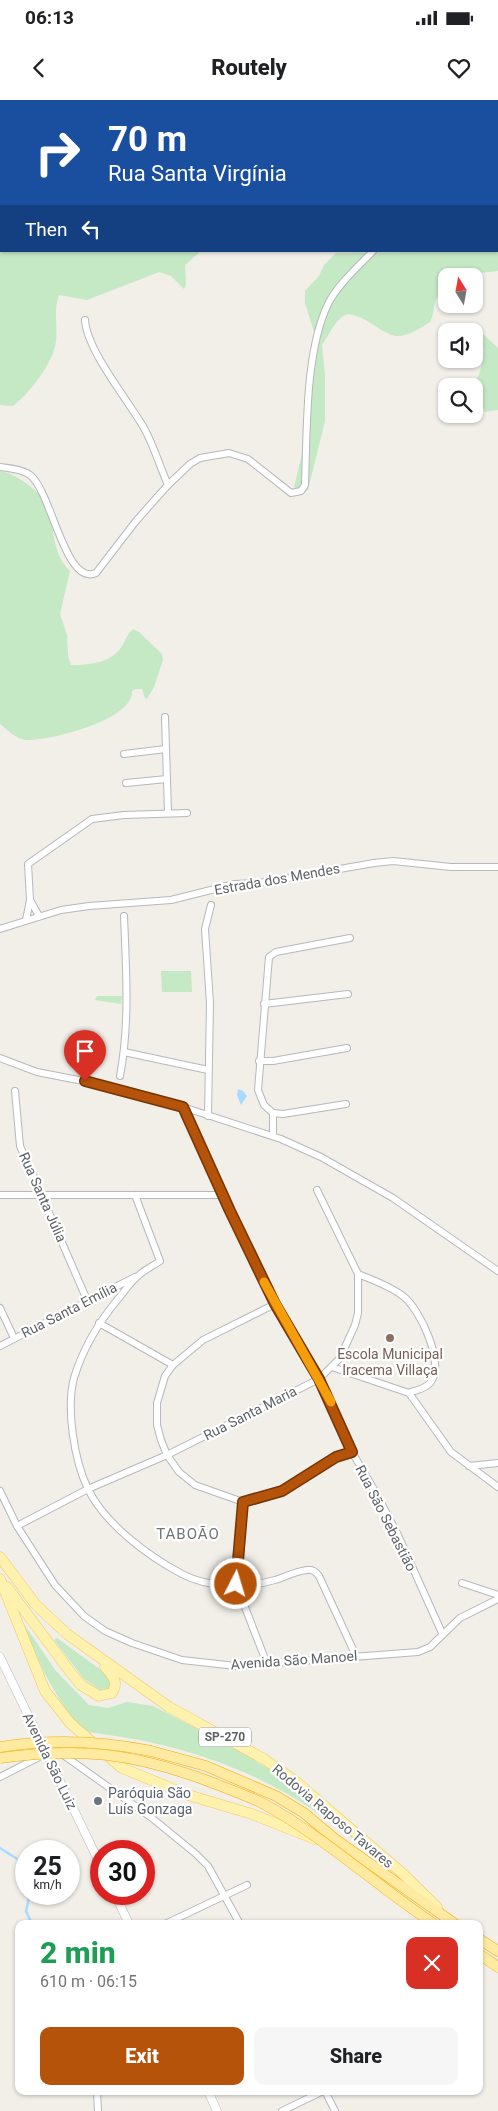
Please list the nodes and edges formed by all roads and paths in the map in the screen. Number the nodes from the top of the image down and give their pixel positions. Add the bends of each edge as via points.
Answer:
1 (372, 252) edge
2 (84, 320) dead end
3 (0, 467) edge
4 (168, 485) junction
5 (166, 717) dead end
6 (166, 749) junction
7 (124, 754) dead end
8 (167, 779) junction
9 (126, 782) dead end
10 (168, 812) junction
11 (187, 813) dead end
12 (498, 867) edge
13 (30, 900) junction
14 (211, 905) dead end
15 (39, 916) junction
16 (124, 916) dead end
17 (26, 920) junction
18 (0, 929) edge
19 (350, 938) dead end
20 (348, 994) dead end
21 (264, 1004) junction
22 (347, 1048) dead end
23 (124, 1052) junction
24 (0, 1058) edge
25 (260, 1061) junction
26 (208, 1070) junction
27 (120, 1076) dead end
28 (15, 1091) dead end
29 (346, 1104) dead end
30 (183, 1107) junction
31 (273, 1113) junction
32 (208, 1116) junction
33 (272, 1136) junction
34 (317, 1190) dead end
35 (0, 1195) edge
36 (135, 1195) junction
37 (222, 1195) junction
38 (43, 1196) junction
39 (498, 1271) edge
40 (358, 1274) junction
41 (138, 1275) junction
42 (87, 1300) junction
43 (275, 1304) junction
44 (0, 1308) edge
45 (100, 1323) junction
46 (14, 1338) junction
47 (0, 1346) edge
48 (173, 1365) junction
49 (332, 1366) junction
50 (319, 1379) junction
51 (409, 1393) junction
52 (352, 1452) junction
53 (167, 1455) junction
54 (498, 1462) edge
55 (469, 1466) junction
56 (498, 1487) edge
57 (88, 1489) junction
58 (0, 1491) edge
59 (243, 1502) junction
60 (17, 1526) junction
61 (0, 1557) edge
62 (0, 1579) edge
63 (462, 1583) dead end
64 (236, 1584) junction
65 (498, 1597) edge
66 (442, 1633) junction
67 (96, 1656) junction
68 (356, 1656) junction
69 (0, 1657) edge
70 (266, 1664) junction
71 (39, 1738) junction
72 (0, 1747) edge
73 (46, 1753) junction
74 (0, 1758) edge
75 (0, 1777) edge
76 (322, 1842) junction
77 (90, 1843) edge
78 (247, 1885) dead end
79 (226, 1897) junction
80 (120, 1905) edge
81 (127, 1920) edge
82 (174, 1920) edge
83 (238, 1920) edge
84 (429, 1920) edge
85 (450, 1920) edge
86 (451, 1920) edge
87 (483, 1942) edge
88 (498, 1951) edge
89 (483, 1957) edge
90 (498, 1967) edge
91 (97, 2095) edge
92 (210, 2095) edge
93 (316, 2095) edge
94 (326, 2095) edge
95 (98, 2111) edge
96 (218, 2111) edge
97 (282, 2111) edge
98 (335, 2111) edge

1 - 4 street via 344,282 329,303 324,318 311,375 303,489 291,493 248,459 228,452 200,458
2 - 4 street via 94,346 145,430
3 - 4 street via 30,475 51,509 72,562 86,575 96,572
5 - 6 street
6 - 7 street
6 - 8 street
8 - 9 street
8 - 10 street
10 - 11 street
10 - 13 street via 105,816 84,823 28,864
12 - 15 street, Estrada dos Mendes via 374,863 259,883 235,884 171,900 89,906
13 - 15 street
13 - 17 street
14 - 26 street via 205,929 210,1003
15 - 17 street, Estrada dos Mendes
16 - 23 street via 127,994
17 - 18 street, Estrada dos Mendes
19 - 21 street via 271,954
20 - 21 street
21 - 25 street
22 - 25 street
23 - 26 street
23 - 27 street
24 - 30 street via 37,1072 104,1084
25 - 31 street via 258,1090 264,1105
26 - 32 street
28 - 38 street, Rua Santa Júlia via 20,1146
29 - 31 street
30 - 32 street
30 - 37 street, Rua São Sebastião
31 - 33 street
32 - 33 street
33 - 39 street via 322,1157 393,1198
34 - 40 street, Rua Santa Maria
35 - 38 street
36 - 37 street
36 - 38 street
36 - 41 street via 160,1261
37 - 43 street, Rua São Sebastião
38 - 42 street, Rua Santa Júlia
40 - 49 street, Rua Santa Maria via 355,1325 340,1358
40 - 51 street via 403,1296 412,1304 430,1340 435,1360 433,1377 423,1388
41 - 42 street, Rua Santa Emília
41 - 45 street
42 - 46 street, Rua Santa Emília
43 - 48 street via 203,1340
43 - 50 street, Rua São Sebastião
44 - 46 street
45 - 48 street
45 - 57 street via 92,1334 74,1378 71,1414 74,1441
46 - 47 street, Rua Santa Emília
48 - 53 street via 165,1376 157,1403 157,1425
49 - 50 street, Rua Santa Maria
49 - 51 street
50 - 52 street, Rua São Sebastião
50 - 53 street, Rua Santa Maria
51 - 55 street via 451,1452
52 - 59 street via 336,1457 282,1491
52 - 66 street, Rua São Sebastião via 396,1533
53 - 57 street, Rua Santa Maria
53 - 59 street via 179,1472 195,1484
54 - 55 street
55 - 56 street
57 - 60 street, Rua Santa Maria
57 - 64 street via 112,1521 145,1552 184,1575 210,1584
58 - 60 street, Avenida São Manoel
59 - 64 street
60 - 70 street, Avenida São Manoel via 55,1585 84,1616 105,1631 182,1660 236,1666
61 - 67 main road, Rodovia Raposo Tavares / SP-270 via 36,1605
62 - 67 main road via 71,1673 91,1692 106,1696 116,1688 116,1681
62 - 76 main road, Rodovia Raposo Tavares via 44,1691 70,1723 122,1768
63 - 65 street
64 - 68 street via 272,1581 314,1570 320,1576
64 - 70 street
65 - 66 street, Avenida São Manoel via 460,1618
66 - 68 street, Avenida São Manoel via 430,1647 418,1652
67 - 86 main road, Rodovia Raposo Tavares / SP-270 via 169,1707 264,1759 294,1780 402,1873
68 - 70 street, Avenida São Manoel
69 - 71 street, Avenida São Luiz
71 - 73 street, Avenida São Luiz
71 - 79 street via 152,1818 208,1866
72 - 85 highway, Rodovia Raposo Tavares / SP-270, bridge via 36,1742 124,1746 206,1766 276,1796 304,1813 335,1839
73 - 75 street
73 - 77 street, Avenida São Luiz
74 - 76 highway, Rodovia Raposo Tavares, bridge via 52,1752 109,1754 150,1762 220,1785 263,1804
76 - 84 highway, Rodovia Raposo Tavares, bridge
78 - 79 street
79 - 82 street
79 - 83 street
80 - 81 street
87 - 88 highway
89 - 90 highway
91 - 95 street
92 - 96 street
93 - 97 street
94 - 98 street

